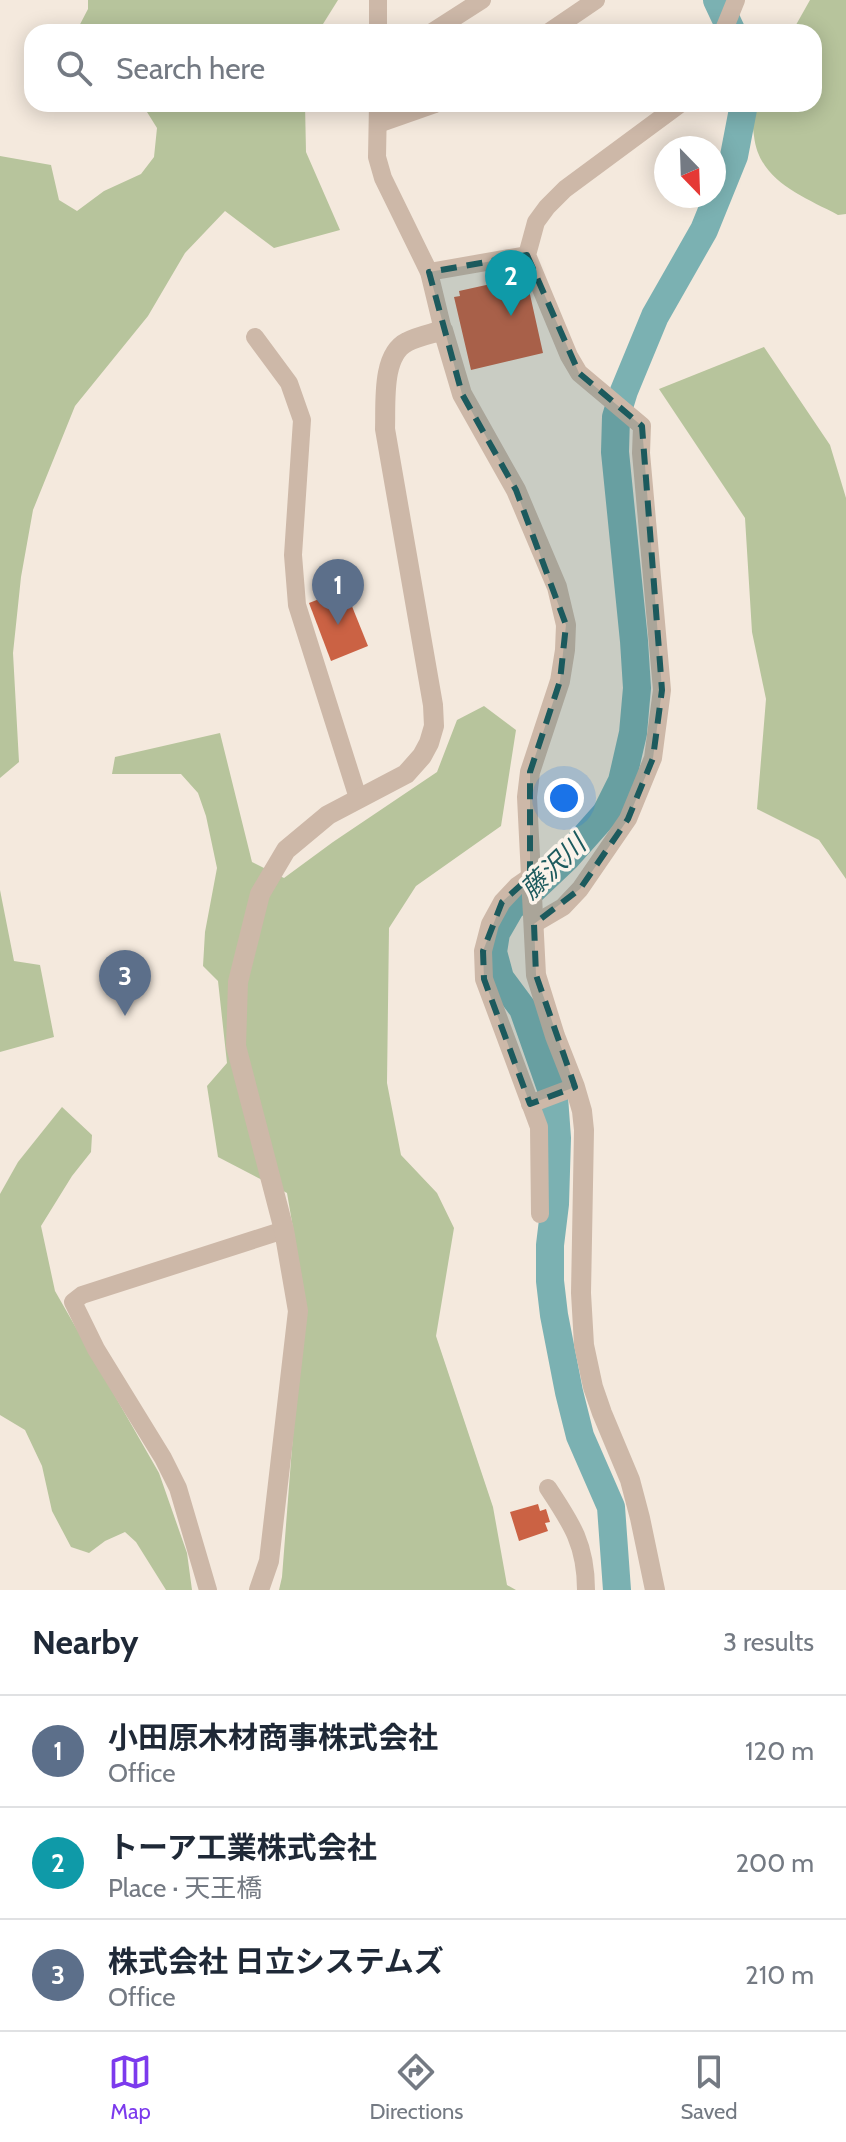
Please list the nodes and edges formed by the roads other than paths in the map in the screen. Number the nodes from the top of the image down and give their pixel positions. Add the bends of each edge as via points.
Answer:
1 (378, 0) edge
2 (482, 0) edge
3 (596, 0) edge
4 (736, 0) edge
5 (378, 24) edge
6 (444, 24) edge
7 (561, 24) edge
8 (726, 24) edge
9 (378, 112) edge
10 (412, 112) edge
11 (669, 112) edge
12 (378, 124) junction
13 (527, 255) junction
14 (429, 272) junction
15 (443, 330) junction
16 (255, 337) dead end
17 (358, 798) junction
18 (530, 877) junction
19 (534, 929) junction
20 (570, 1089) junction
21 (533, 1103) junction
22 (540, 1214) dead end
23 (284, 1230) junction
24 (548, 1488) dead end
25 (208, 1590) edge
26 (259, 1590) edge
27 (586, 1590) edge
28 (655, 1590) edge

1 - 5 street
2 - 6 street
3 - 7 street
4 - 8 street
9 - 12 street
10 - 12 street
11 - 13 street via 547,207 536,222
12 - 14 street via 377,157 383,178
13 - 14 street
13 - 19 street via 579,373 642,426 662,690 653,758 628,819 563,907
14 - 15 street
15 - 17 street via 404,343 391,357 385,429 434,726 422,756 406,774
15 - 18 street via 462,394 516,490 557,587 566,625 560,681 530,772
16 - 17 street via 289,383 302,420 293,555 297,605
17 - 23 street via 286,850 260,894 238,982 236,1046
18 - 19 street
18 - 21 street via 502,902 483,951 484,979
19 - 20 street via 536,975
20 - 21 street
20 - 28 street via 582,1111 584,1130 584,1345 593,1387 630,1480
21 - 22 street via 540,1140
23 - 25 street via 73,1302 178,1488
23 - 26 street via 298,1311 269,1561
24 - 27 street via 580,1540

